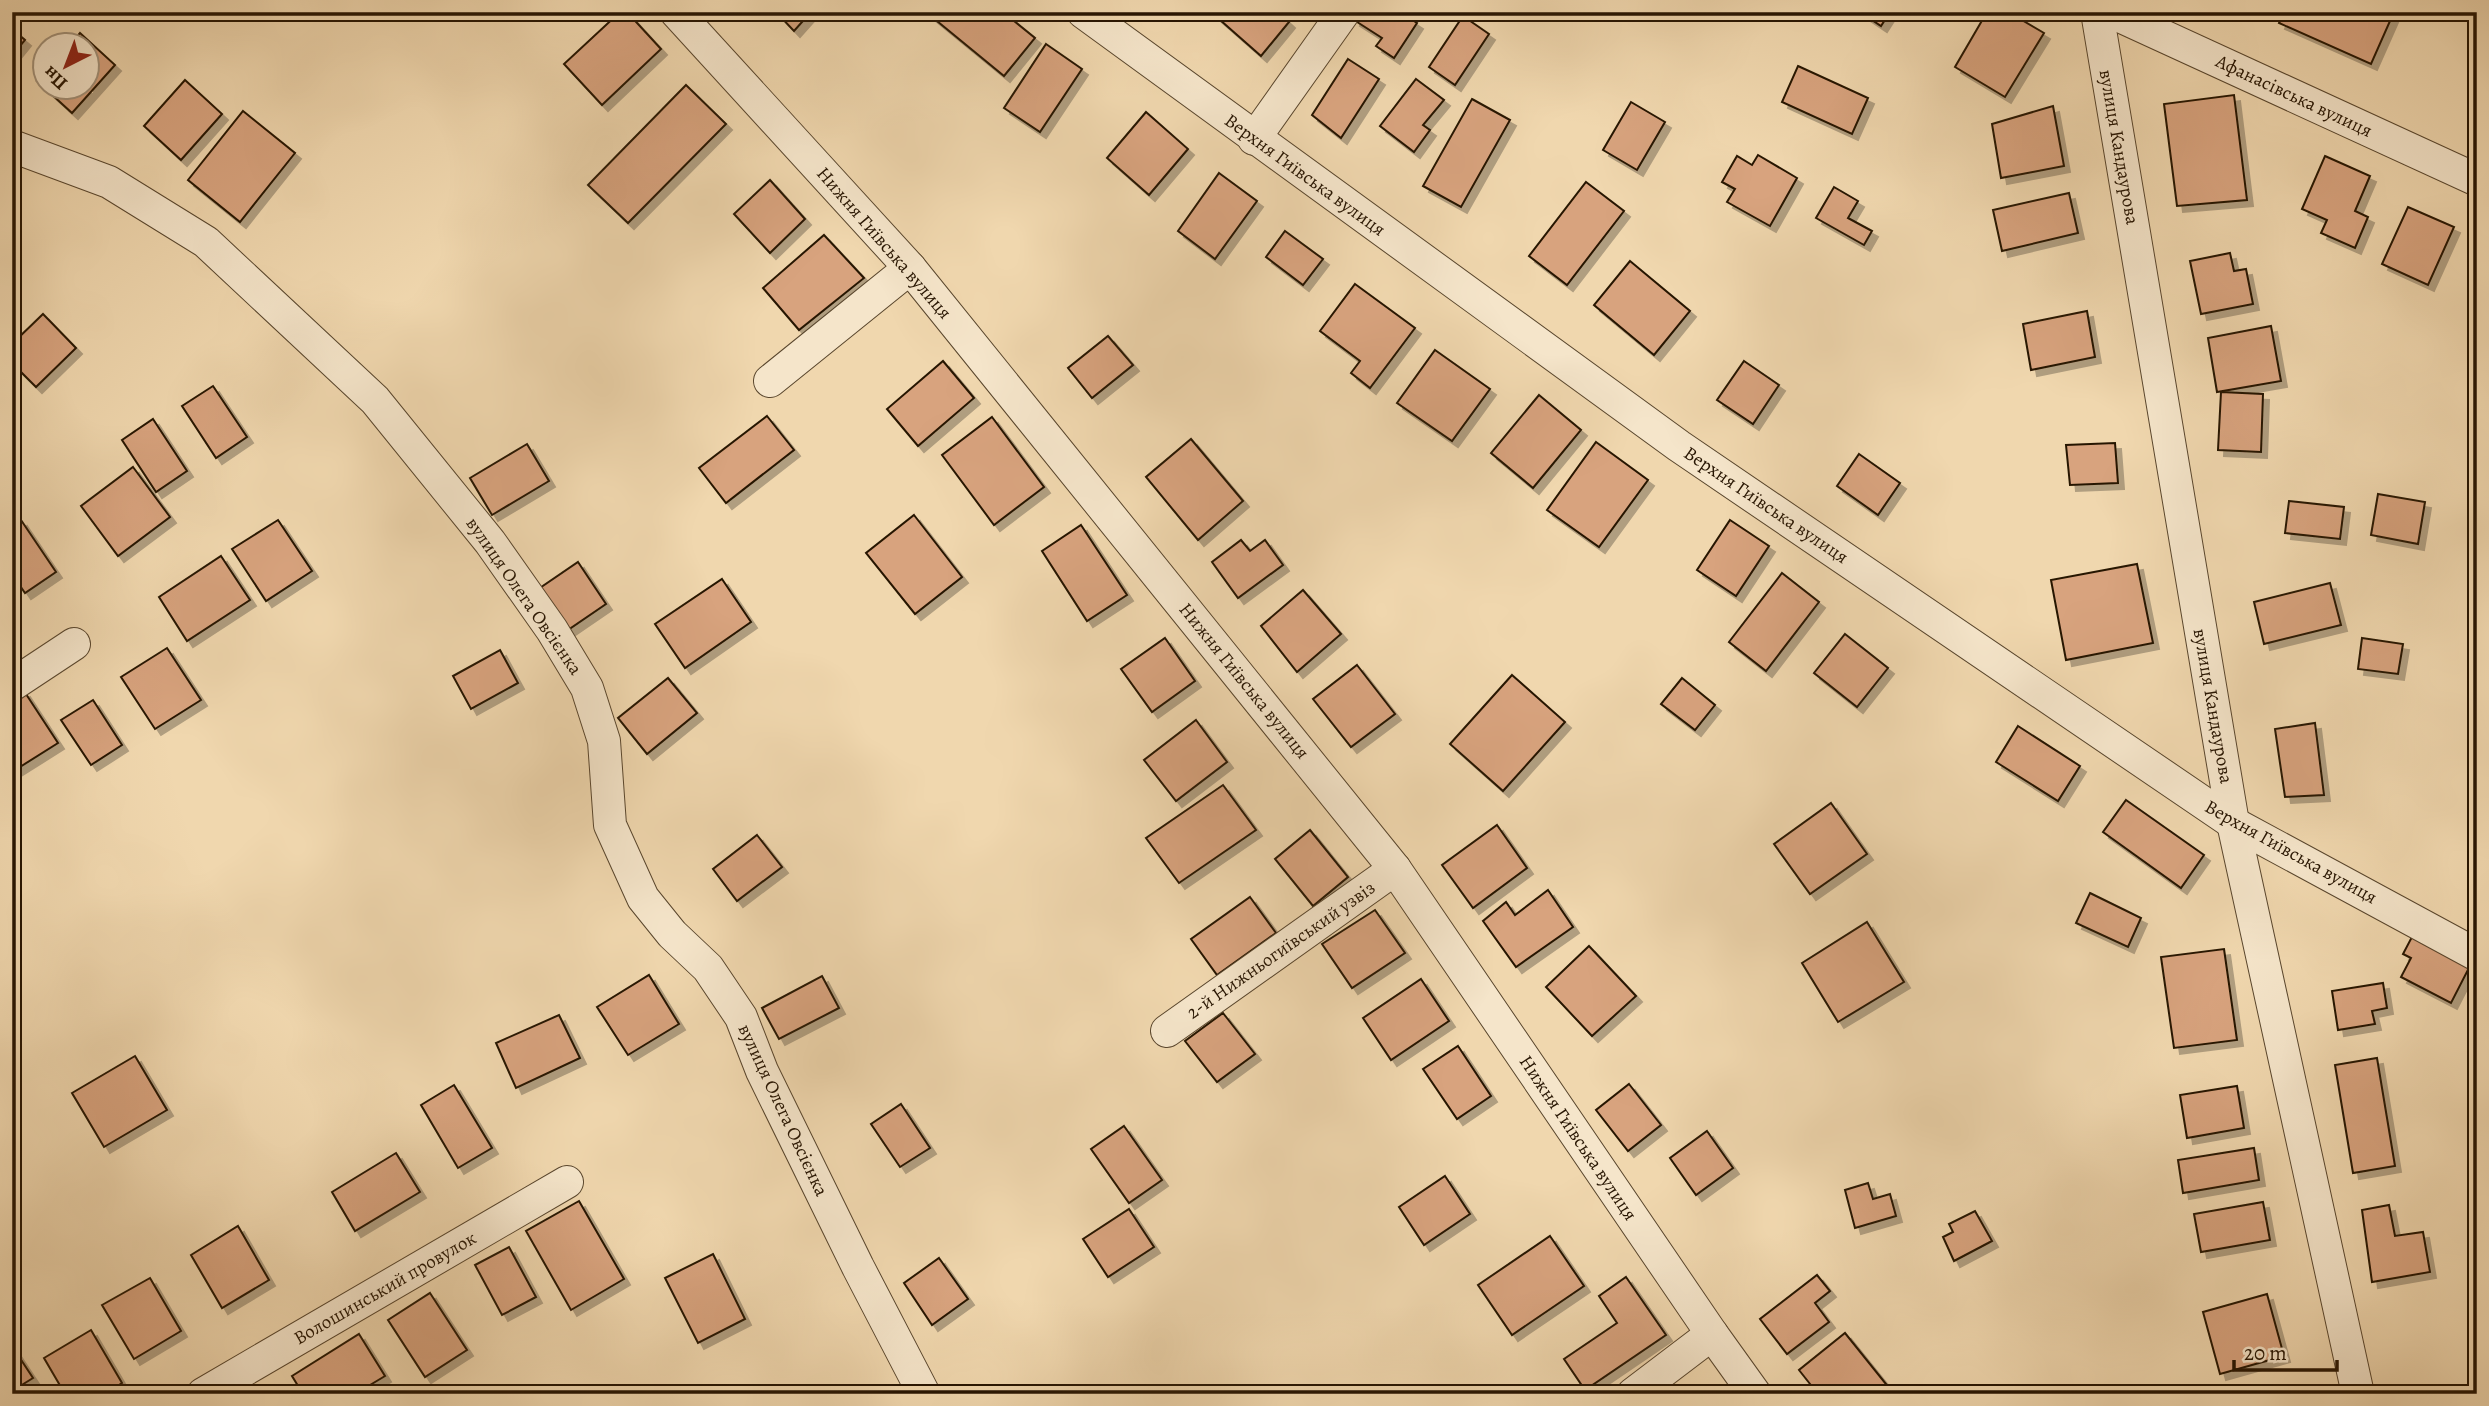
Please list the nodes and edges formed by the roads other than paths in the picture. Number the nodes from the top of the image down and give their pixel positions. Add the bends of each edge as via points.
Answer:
1 (676, 12) edge
2 (1083, 12) edge
3 (1344, 12) edge
4 (2096, 12) edge
5 (2111, 12) edge
6 (1254, 139) junction
7 (12, 146) edge
8 (2477, 180) edge
9 (911, 268) junction
10 (770, 381) dead end
11 (74, 644) dead end
12 (12, 685) edge
13 (2233, 823) junction
14 (1395, 869) junction
15 (2477, 955) edge
16 (1167, 1031) dead end
17 (567, 1182) dead end
18 (1712, 1334) junction
19 (203, 1394) edge
20 (924, 1394) edge
21 (1633, 1394) edge
22 (1755, 1394) edge
23 (2358, 1394) edge

1 - 9 street, Нижня Гиївська вулиця
2 - 6 street, Верхня Гиївська вулиця
3 - 6 street
4 - 13 street, вулиця Кандаурова
5 - 8 street, Афанасівська вулиця
6 - 13 street, Верхня Гиївська вулиця via 1679,446
7 - 20 street, вулиця Олега Овсієнка via 108,182 206,242 375,400 490,542 587,688 604,741 610,825 643,898 708,968 741,1017 762,1071
9 - 10 street
9 - 14 street, Нижня Гиївська вулиця
11 - 12 street
13 - 15 street, Верхня Гиївська вулиця
13 - 23 street, вулиця Кандаурова
14 - 16 street, 2-й Нижньогиївський узвіз
14 - 18 street, Нижня Гиївська вулиця
17 - 19 street, Волошинський провулок
18 - 21 street
18 - 22 street, Нижня Гиївська вулиця

